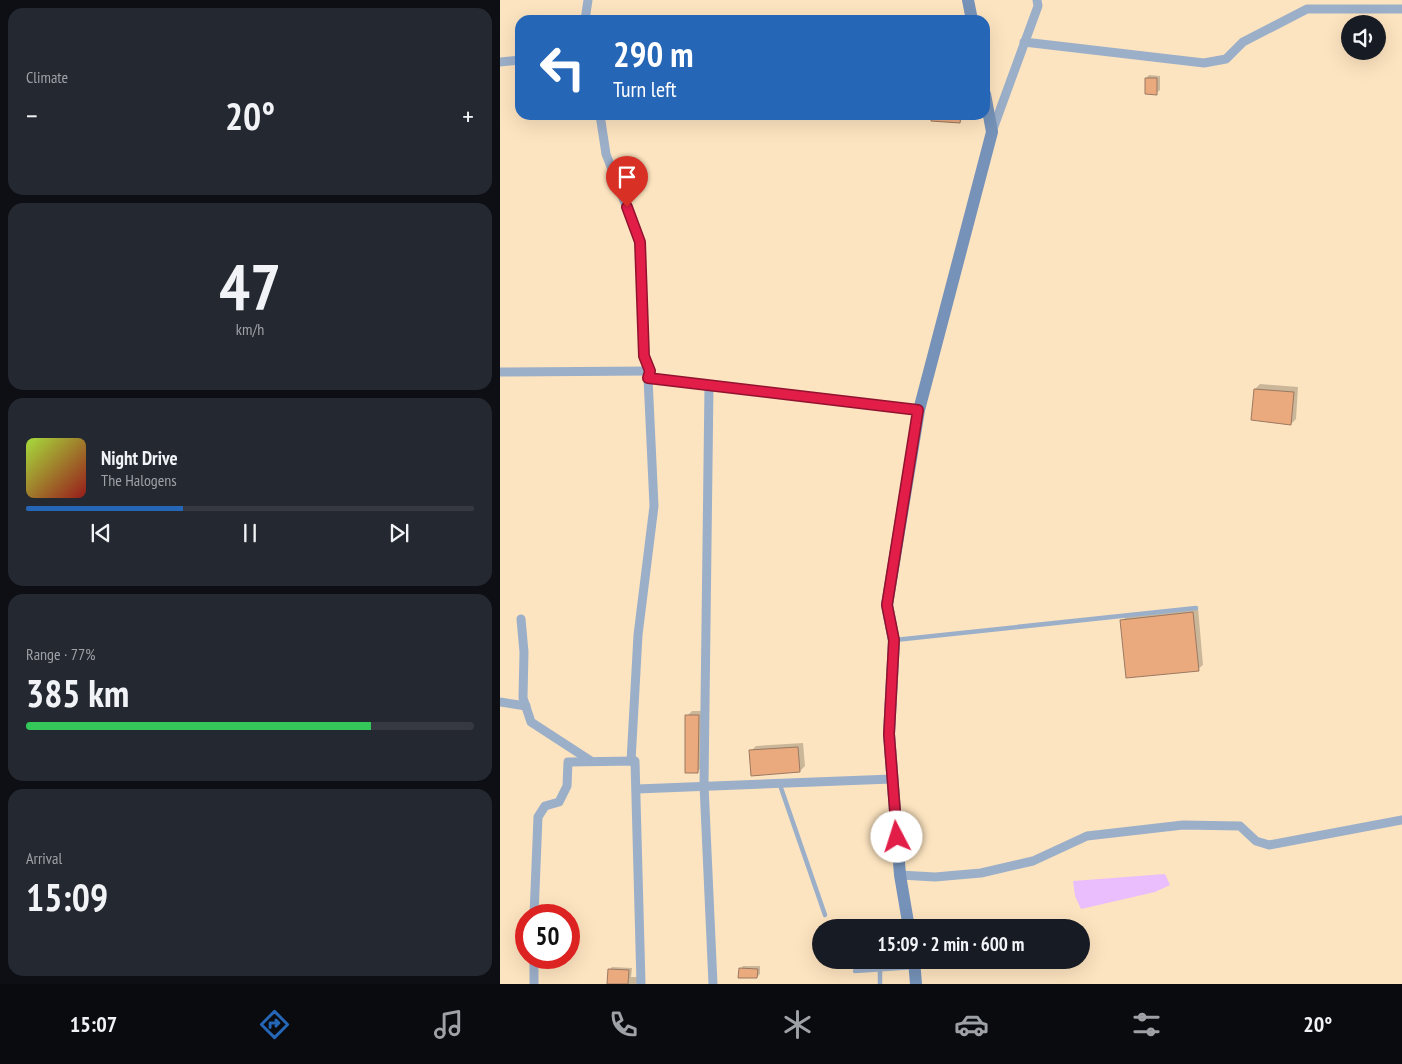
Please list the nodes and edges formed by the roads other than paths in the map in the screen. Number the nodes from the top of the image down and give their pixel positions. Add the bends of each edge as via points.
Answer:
1 (588, 0) edge
2 (968, 0) edge
3 (1038, 0) edge
4 (1402, 9) edge
5 (586, 15) edge
6 (971, 15) edge
7 (1024, 42) junction
8 (515, 60) edge
9 (500, 62) edge
10 (601, 120) edge
11 (990, 120) edge
12 (992, 132) junction
13 (500, 372) edge
14 (649, 375) junction
15 (709, 385) junction
16 (918, 410) junction
17 (1196, 608) dead end
18 (520, 619) dead end
19 (894, 640) junction
20 (500, 702) edge
21 (526, 706) junction
22 (631, 761) junction
23 (591, 762) junction
24 (892, 779) junction
25 (704, 785) junction
26 (780, 785) junction
27 (638, 790) junction
28 (1402, 820) edge
29 (900, 875) junction
30 (534, 904) edge
31 (825, 915) dead end
32 (907, 919) edge
33 (534, 969) edge
34 (880, 969) joint
35 (915, 969) edge
36 (855, 971) dead end
37 (534, 984) edge
38 (641, 984) edge
39 (713, 984) edge
40 (880, 984) edge
41 (916, 984) edge

1 - 5 street
2 - 6 main road
3 - 7 street
4 - 7 street via 1307,9 1243,42 1226,59 1204,63
7 - 12 street
8 - 9 street
10 - 14 street via 606,154 640,242 644,356
11 - 12 main road
12 - 16 main road
13 - 14 street
14 - 15 street
14 - 22 street via 654,506 638,635
15 - 16 street
15 - 25 street
16 - 19 main road via 887,605
17 - 19 lane
18 - 21 street
19 - 24 main road via 889,734
20 - 21 street
21 - 23 street via 531,722
22 - 23 street
22 - 27 street via 636,761
23 - 30 street via 568,762 567,786 559,802 545,806 538,817
24 - 26 street
24 - 29 main road
25 - 26 street
25 - 27 street
25 - 39 street
26 - 31 lane
27 - 38 street
28 - 29 street via 1269,845 1256,841 1240,826 1183,825 1087,836 1033,861 981,873 935,877
29 - 32 main road
33 - 37 street
34 - 36 lane
34 - 40 lane
35 - 41 main road

